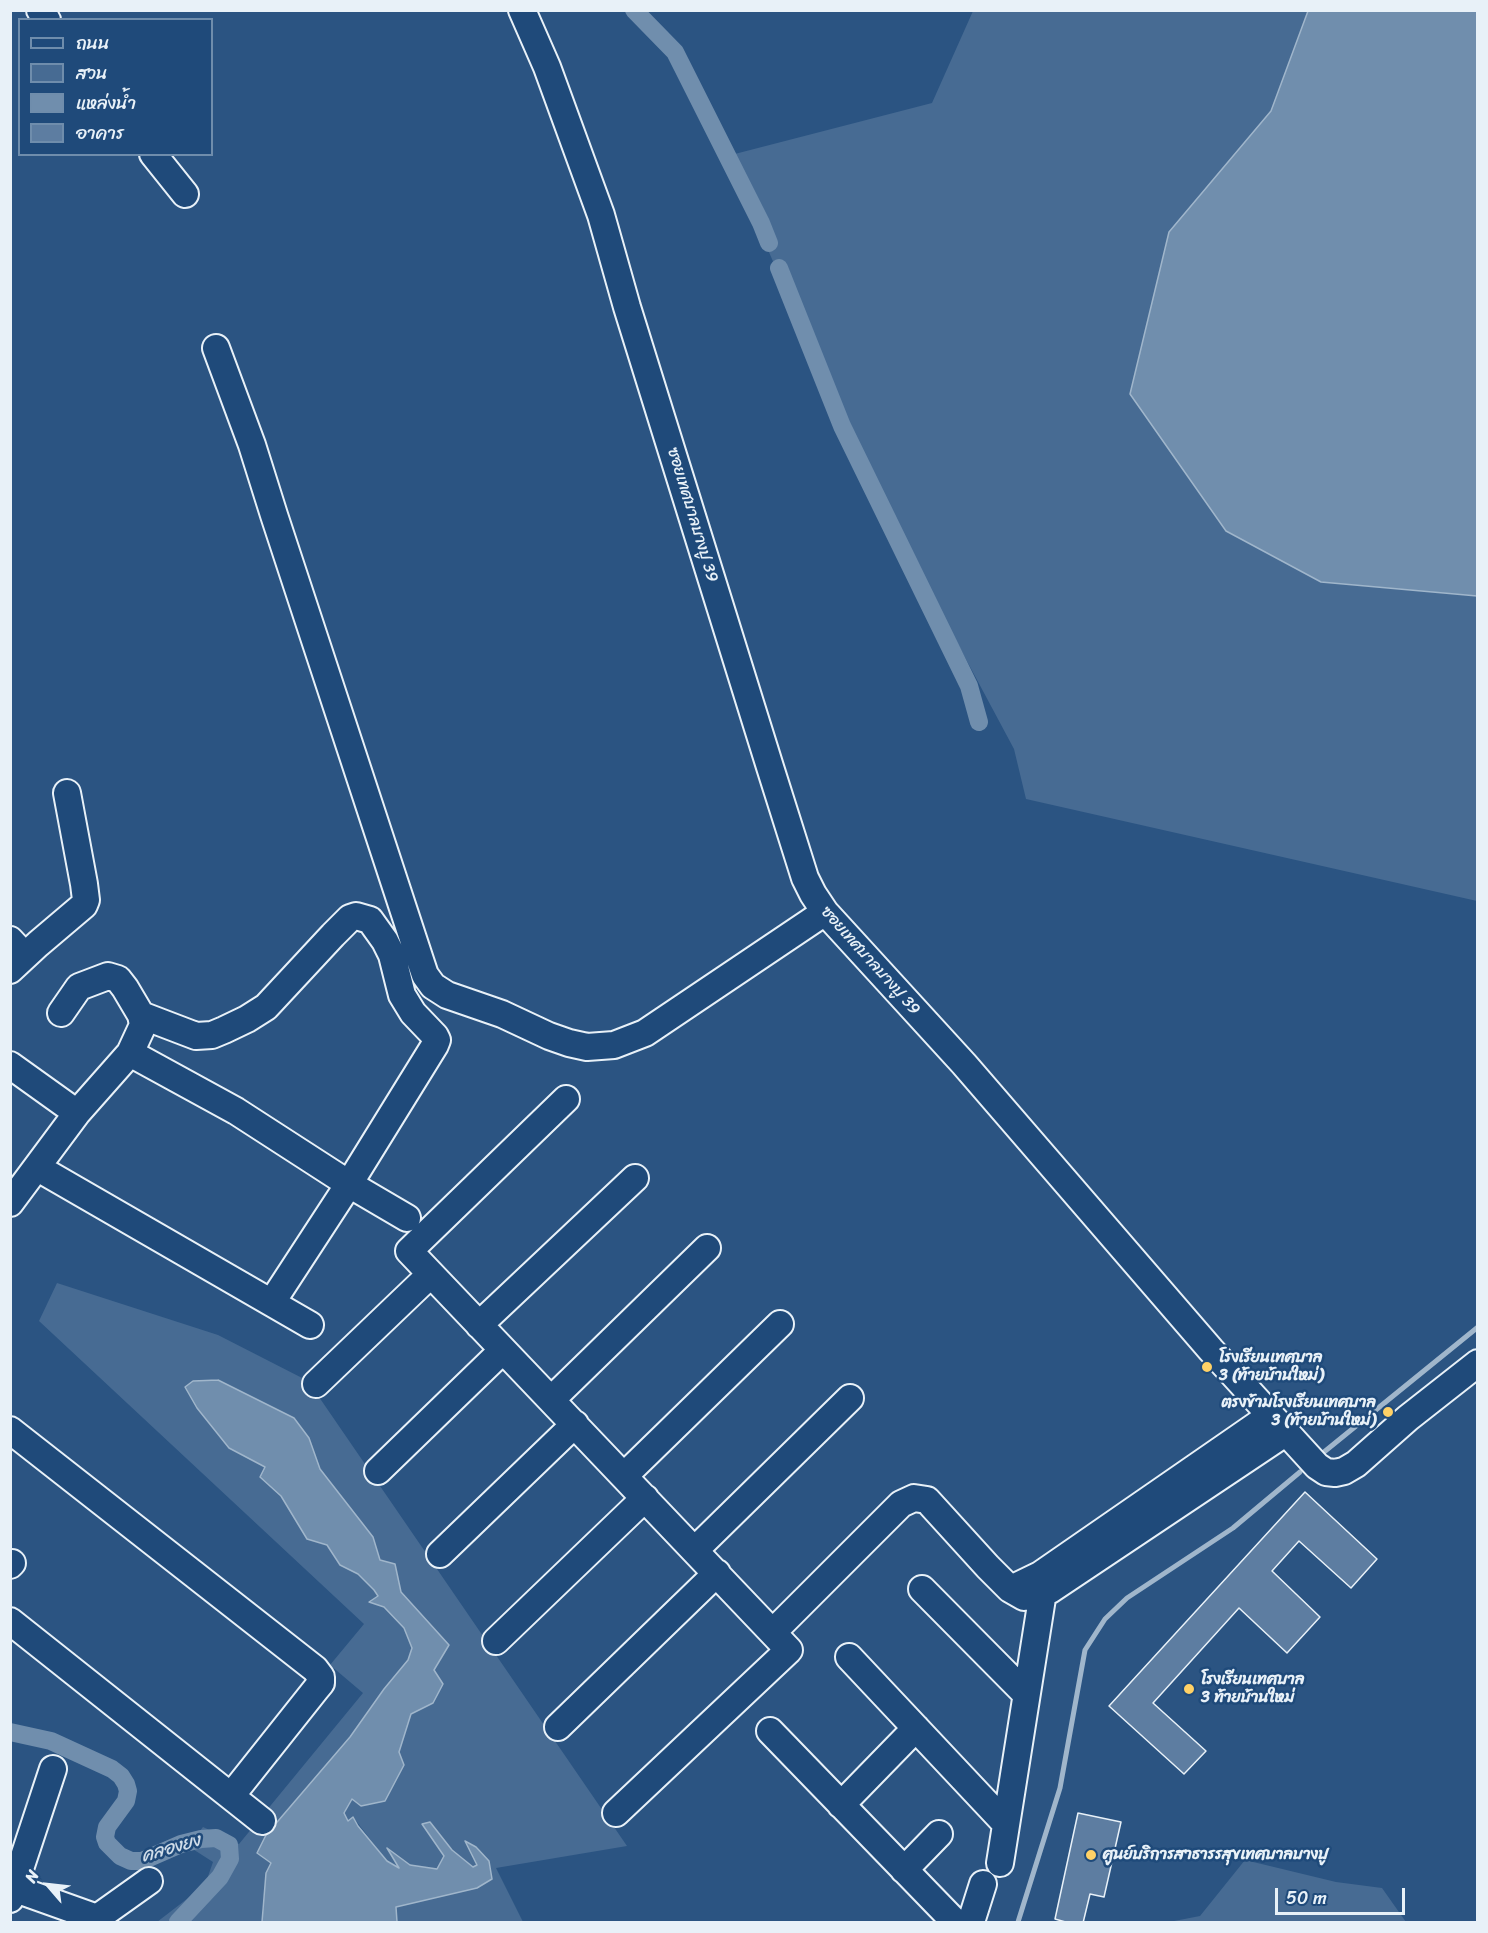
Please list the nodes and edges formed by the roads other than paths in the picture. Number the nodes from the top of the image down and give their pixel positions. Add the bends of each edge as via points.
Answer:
1 (522, 10) edge
2 (155, 156) edge
3 (185, 194) dead end
4 (216, 348) dead end
5 (67, 793) dead end
6 (825, 912) junction
7 (15, 955) edge
8 (61, 1013) dead end
9 (141, 1015) junction
10 (130, 1053) junction
11 (10, 1065) edge
12 (567, 1099) dead end
13 (77, 1113) junction
14 (38, 1168) junction
15 (635, 1178) dead end
16 (349, 1184) junction
17 (10, 1203) edge
18 (407, 1218) dead end
19 (707, 1248) dead end
20 (431, 1274) junction
21 (272, 1302) junction
22 (479, 1324) junction
23 (780, 1324) dead end
24 (310, 1325) dead end
25 (503, 1350) junction
26 (1478, 1363) edge
27 (316, 1384) dead end
28 (850, 1398) dead end
29 (551, 1400) junction
30 (575, 1424) junction
31 (1278, 1424) junction
32 (10, 1430) edge
33 (378, 1471) dead end
34 (624, 1476) junction
35 (645, 1498) junction
36 (695, 1551) junction
37 (440, 1554) dead end
38 (717, 1573) junction
39 (922, 1589) dead end
40 (1010, 1589) junction
41 (1042, 1592) junction
42 (10, 1621) edge
43 (772, 1632) junction
44 (495, 1641) dead end
45 (849, 1657) dead end
46 (1026, 1694) junction
47 (558, 1727) dead end
48 (916, 1728) junction
49 (770, 1731) dead end
50 (53, 1769) dead end
51 (231, 1796) junction
52 (841, 1806) junction
53 (616, 1813) dead end
54 (262, 1821) dead end
55 (1006, 1824) junction
56 (939, 1834) dead end
57 (1000, 1863) dead end
58 (904, 1870) junction
59 (149, 1881) dead end
60 (983, 1884) dead end
61 (12, 1892) edge
62 (97, 1920) edge
63 (955, 1923) edge
64 (971, 1923) edge

1 - 6 street, ซอยเทศบาลบางปู 39 via 548,67 601,215 772,776 805,878
2 - 3 street
4 - 6 street via 252,445 417,953 433,986 568,1043 587,1047 614,1045 645,1033
5 - 7 street via 86,900
6 - 31 street, ซอยเทศบาลบางปู 39 via 964,1064
8 - 9 street via 79,987 108,976 125,988
9 - 10 street via 143,1025
9 - 16 street via 196,1036 212,1035 266,1007 350,918 370,920 392,955 402,995 437,1040
10 - 13 street
10 - 16 street via 236,1112
11 - 13 street
12 - 20 street via 409,1251
13 - 14 street
14 - 17 street
14 - 21 street
15 - 22 street
16 - 18 street
16 - 21 street
19 - 29 street
20 - 22 street
20 - 27 street
21 - 24 street
22 - 25 street
23 - 34 street
25 - 29 street
25 - 33 street
26 - 31 street, ซอยเทศบาลบางปู 39 via 1344,1471 1326,1472 1317,1466
28 - 36 street
29 - 30 street
30 - 34 street
30 - 37 street
31 - 40 street via 1040,1575
31 - 41 street via 1050,1590
32 - 51 street via 321,1677 321,1683
34 - 35 street
35 - 36 street
35 - 44 street
36 - 38 street
38 - 43 street
38 - 47 street
39 - 46 street
40 - 41 street via 1024,1597
40 - 43 street via 927,1500 914,1498 901,1504
41 - 46 street
42 - 51 street
43 - 53 street via 789,1650
45 - 48 street
46 - 55 street
48 - 52 street
48 - 55 street
49 - 52 street
50 - 61 street
51 - 54 street
52 - 58 street
55 - 57 street
56 - 58 street
58 - 63 street
59 - 62 street
60 - 64 street
61 - 62 street

